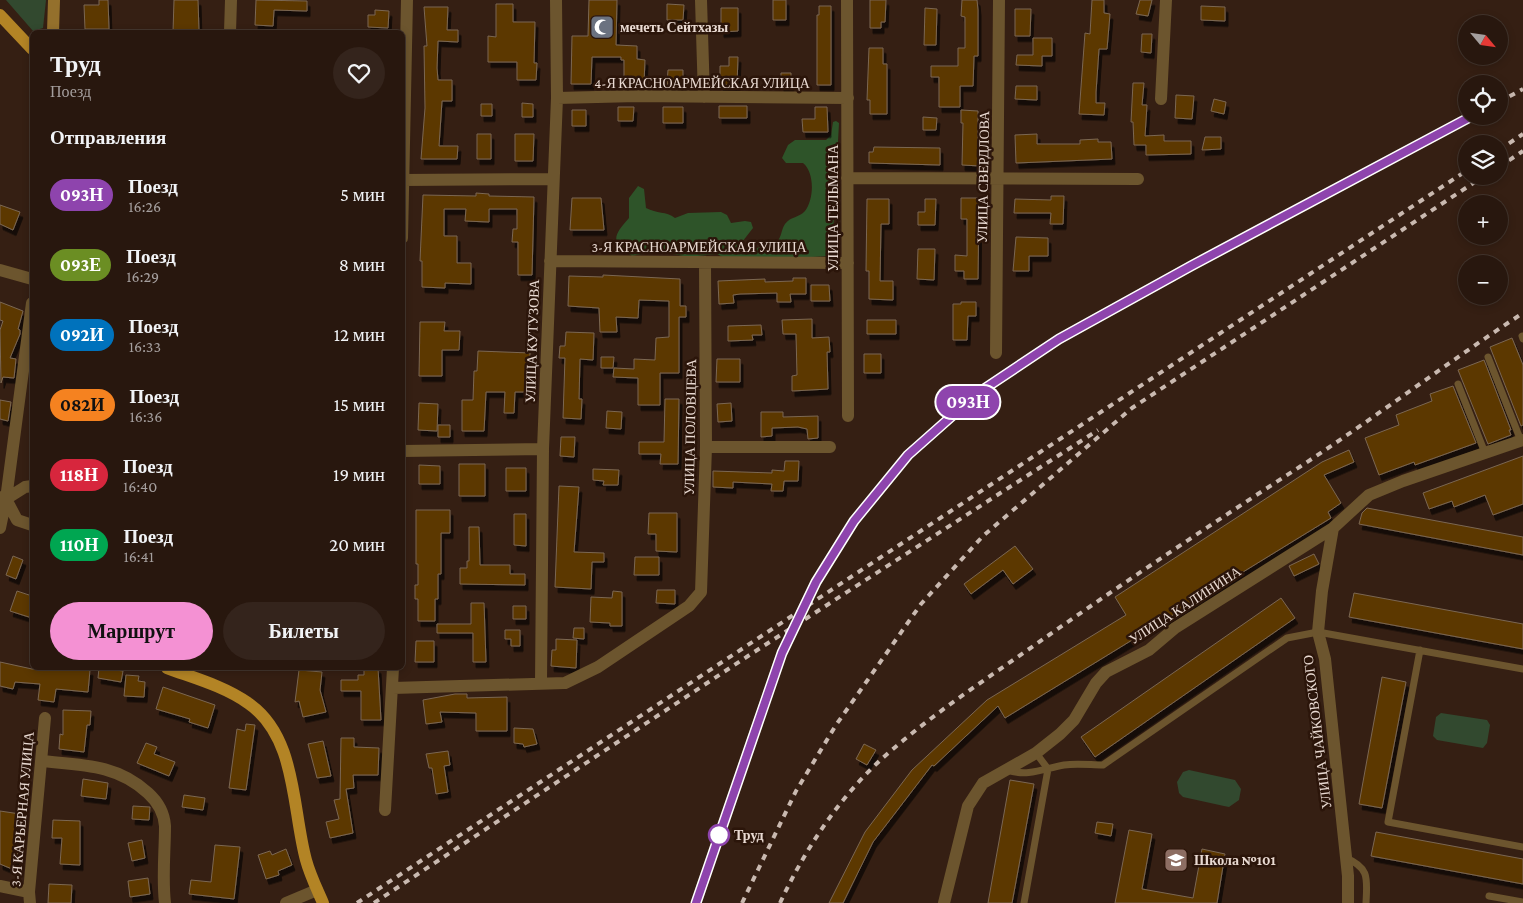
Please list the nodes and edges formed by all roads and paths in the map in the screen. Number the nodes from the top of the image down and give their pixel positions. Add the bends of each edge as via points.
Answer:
1 (54, 0) edge
2 (231, 0) edge
3 (408, 0) edge
4 (556, 0) edge
5 (701, 0) edge
6 (848, 0) edge
7 (999, 0) edge
8 (1166, 0) edge
9 (0, 15) edge
10 (53, 30) edge
11 (230, 30) edge
12 (30, 47) edge
13 (704, 97) junction
14 (557, 98) junction
15 (848, 98) junction
16 (1161, 99) dead end
17 (405, 135) edge
18 (847, 178) junction
19 (553, 179) junction
20 (1138, 179) dead end
21 (405, 180) edge
22 (999, 180) junction
23 (550, 262) junction
24 (705, 262) junction
25 (848, 263) junction
26 (0, 270) edge
27 (30, 279) edge
28 (30, 317) edge
29 (996, 353) dead end
30 (1488, 357) dead end
31 (1458, 384) dead end
32 (848, 416) dead end
33 (1522, 440) edge
34 (706, 447) junction
35 (830, 447) dead end
36 (543, 449) junction
37 (405, 451) edge
38 (1485, 453) junction
39 (30, 486) edge
40 (3, 497) edge
41 (30, 524) edge
42 (0, 528) edge
43 (1333, 528) junction
44 (1318, 632) junction
45 (1420, 650) junction
46 (1523, 669) edge
47 (172, 670) edge
48 (393, 670) edge
49 (541, 683) junction
50 (393, 688) junction
51 (45, 718) dead end
52 (1036, 753) junction
53 (41, 761) junction
54 (1048, 768) junction
55 (1007, 770) junction
56 (385, 810) dead end
57 (1523, 847) edge
58 (1346, 858) junction
59 (0, 886) edge
60 (317, 890) junction
61 (1489, 896) dead end
62 (29, 897) edge
63 (1523, 902) edge
64 (165, 903) edge
65 (286, 903) edge
66 (323, 903) edge
67 (944, 903) edge
68 (1024, 903) edge
69 (1348, 903) edge
70 (1366, 903) edge

1 - 10 main road
2 - 11 street
3 - 17 street
4 - 14 street, УЛИЦА КУТУЗОВА
5 - 13 street
6 - 15 street, УЛИЦА ТЕЛЬМАНА
7 - 22 street, УЛИЦА СВЕРДЛОВА
8 - 16 street
9 - 12 main road
13 - 14 street, 4-Я КРАСНОАРМЕЙСКАЯ УЛИЦА
13 - 15 street, 4-Я КРАСНОАРМЕЙСКАЯ УЛИЦА
14 - 19 street, УЛИЦА КУТУЗОВА
15 - 18 street, УЛИЦА ТЕЛЬМАНА
18 - 22 street
18 - 25 street, УЛИЦА ТЕЛЬМАНА
19 - 21 street
19 - 23 street, УЛИЦА КУТУЗОВА
20 - 22 street
22 - 29 street, УЛИЦА СВЕРДЛОВА
23 - 24 street, 3-Я КРАСНОАРМЕЙСКАЯ УЛИЦА
23 - 36 street, УЛИЦА КУТУЗОВА
24 - 25 street, 3-Я КРАСНОАРМЕЙСКАЯ УЛИЦА
24 - 34 street, УЛИЦА ПОЛОВЦЕВА
25 - 32 street, УЛИЦА ТЕЛЬМАНА
26 - 27 street
28 - 40 street
30 - 33 lane
31 - 38 lane
33 - 38 street, УЛИЦА КАЛИНИНА
34 - 35 street
34 - 49 street, УЛИЦА ПОЛОВЦЕВА via 701,592 689,606 598,667 564,683
36 - 37 street
36 - 49 street, УЛИЦА КУТУЗОВА
38 - 43 street, УЛИЦА КАЛИНИНА via 1369,495
39 - 40 street
40 - 41 street via 17,520
40 - 42 street
43 - 44 street, УЛИЦА ЧАЙКОВСКОГО
43 - 52 street, УЛИЦА КАЛИНИНА via 1175,628 1149,650 1106,672 1074,720
44 - 45 lane
44 - 54 lane via 1288,638 1103,764
44 - 58 street, УЛИЦА ЧАЙКОВСКОГО via 1325,659
45 - 46 lane
45 - 57 lane via 1388,822
47 - 60 main road via 227,691 265,717 287,764 306,861
48 - 50 street
49 - 50 street
50 - 56 street
51 - 53 street, 3-Я КАРЬЕРНАЯ УЛИЦА
52 - 54 lane
52 - 55 street, УЛИЦА КАЛИНИНА
53 - 62 street, 3-Я КАРЬЕРНАЯ УЛИЦА
53 - 64 street via 122,774 157,801 165,827 162,867
54 - 55 lane via 1032,774
54 - 68 lane
55 - 67 street, УЛИЦА КАЛИНИНА via 983,783 968,806
58 - 69 street, УЛИЦА ЧАЙКОВСКОГО
58 - 70 lane via 1360,864 1366,872
59 - 62 street
60 - 65 street
60 - 66 main road
61 - 63 lane

